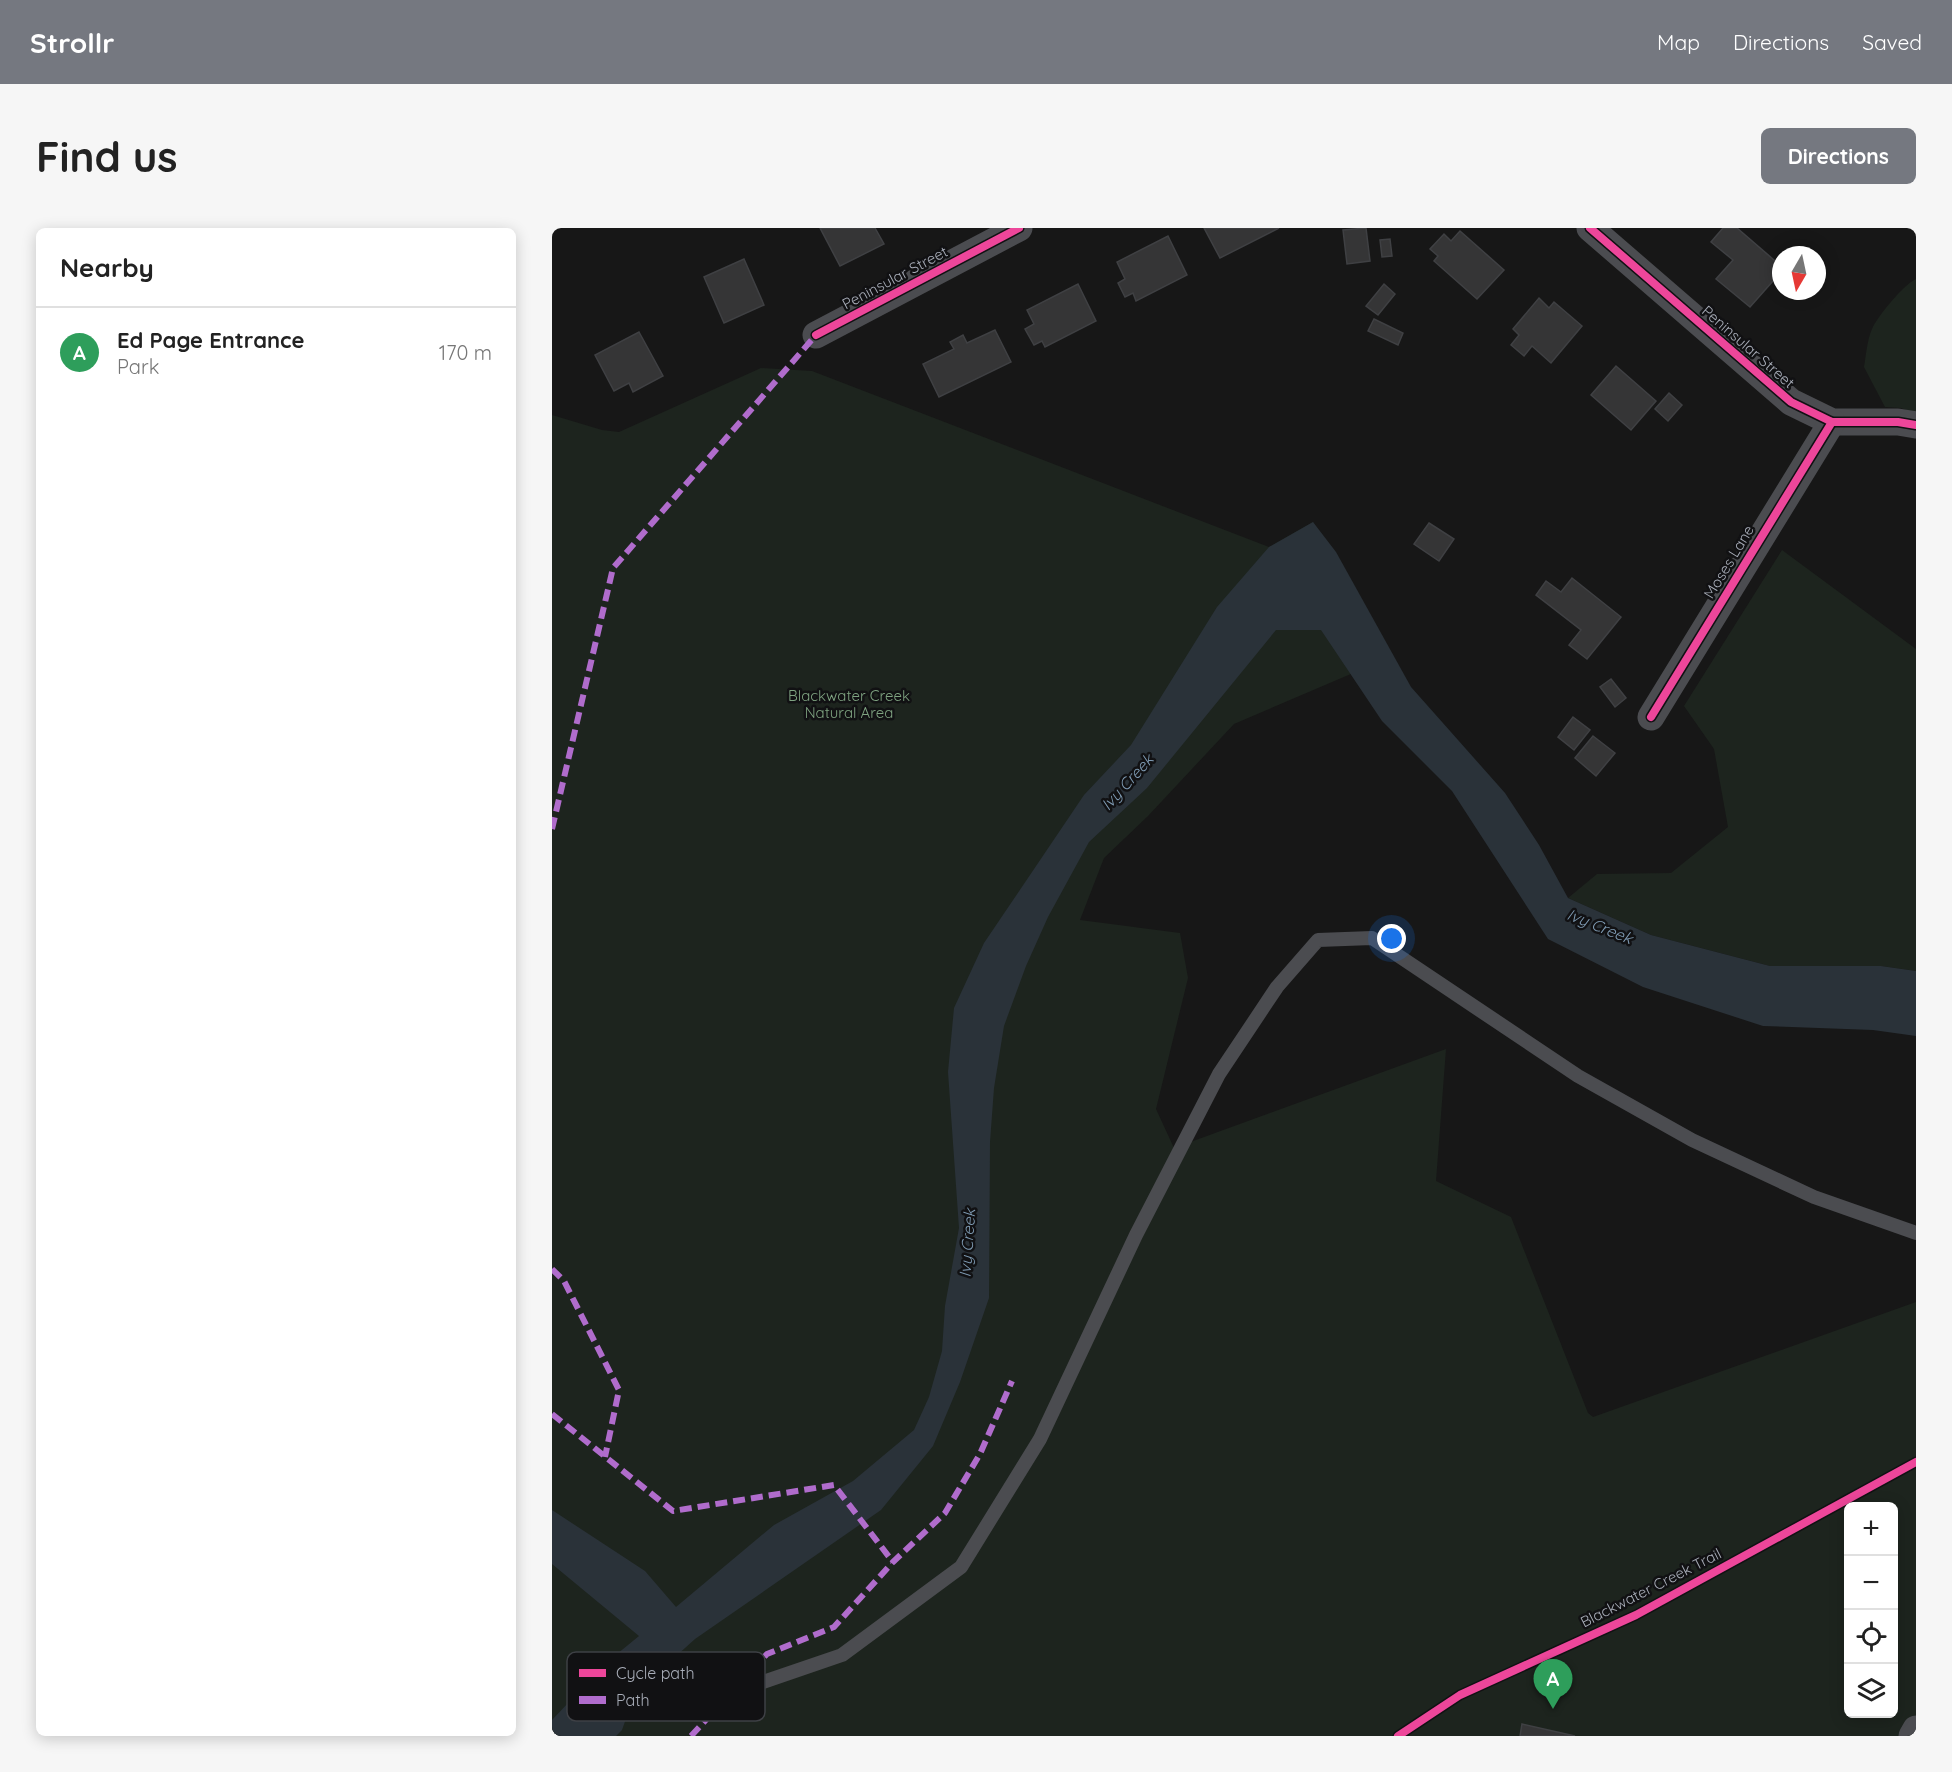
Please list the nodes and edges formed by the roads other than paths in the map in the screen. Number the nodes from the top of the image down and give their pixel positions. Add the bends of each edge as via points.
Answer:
1 (1019, 228) edge
2 (1590, 228) edge
3 (816, 335) dead end
4 (1832, 422) junction
5 (1916, 425) edge
6 (1651, 717) dead end
7 (1916, 1233) edge
8 (765, 1681) edge
9 (1916, 1729) edge
10 (1912, 1736) edge

1 - 3 street, Peninsular Street
2 - 4 street, Peninsular Street via 1791,402
4 - 5 street, Peninsular Street
4 - 6 street, Moses Lane
7 - 8 lane via 1814,1197 1692,1140 1578,1076 1372,938 1318,940 1277,987 1219,1074 1136,1234 1040,1439 961,1567 842,1655
9 - 10 street

